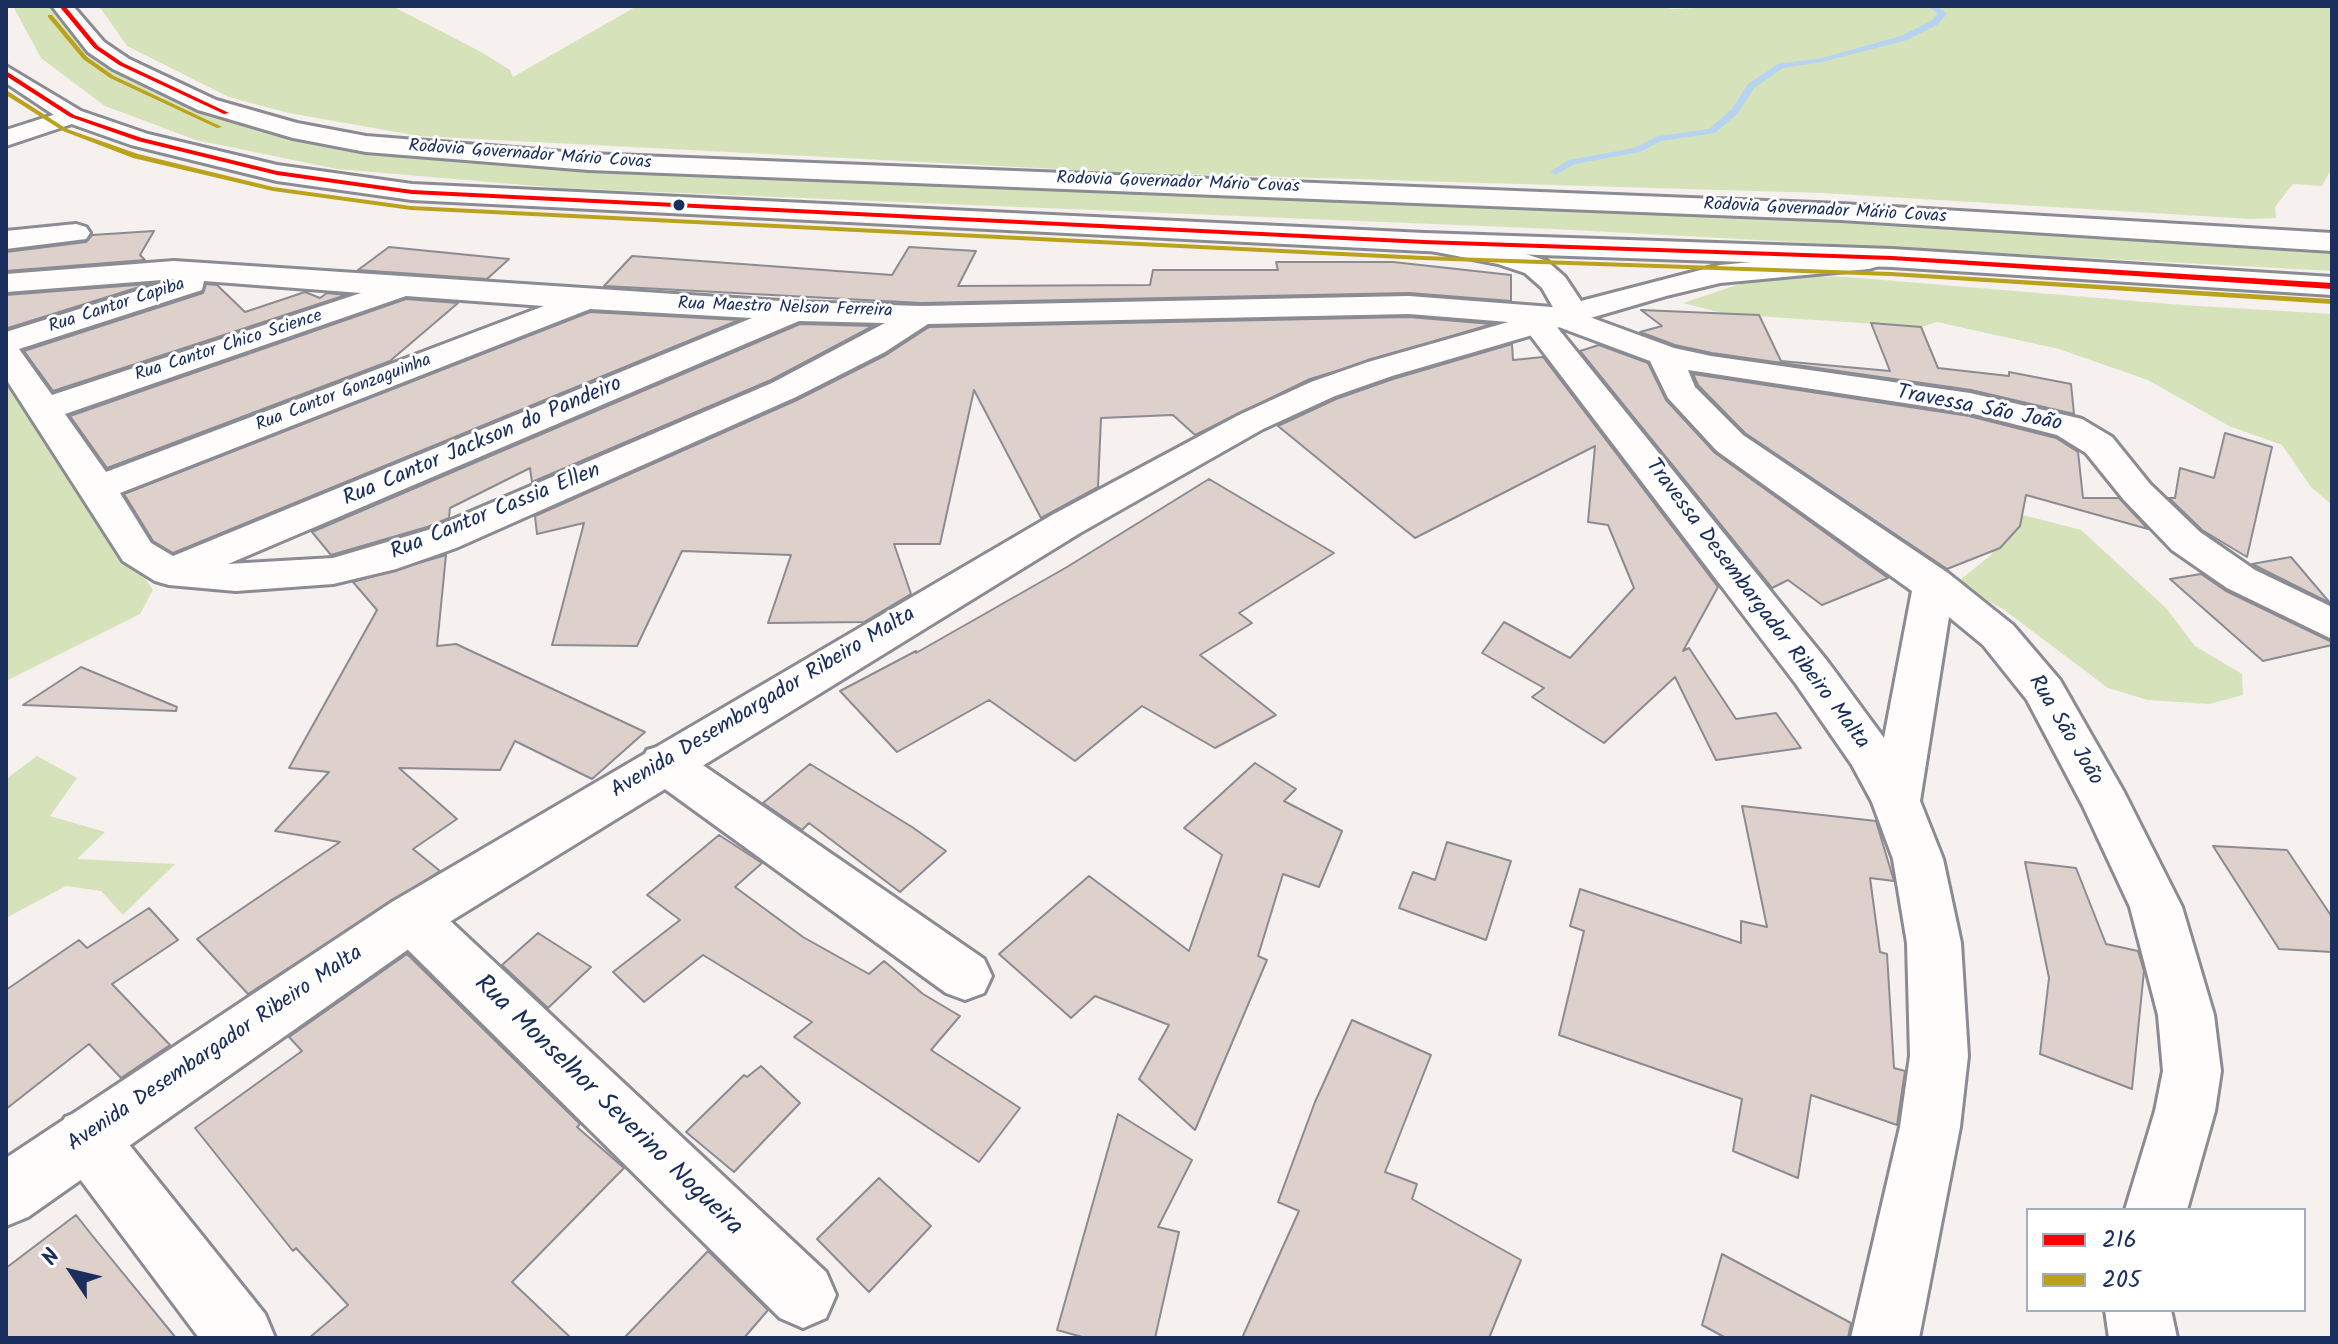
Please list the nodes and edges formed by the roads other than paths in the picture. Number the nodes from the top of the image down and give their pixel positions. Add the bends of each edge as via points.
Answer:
1 (62, 6) edge
2 (6, 73) edge
3 (72, 116) junction
4 (6, 138) edge
5 (76, 233) dead end
6 (2327, 239) edge
7 (6, 240) edge
8 (1424, 242) junction
9 (1892, 258) junction
10 (229, 272) junction
11 (6, 283) edge
12 (414, 285) junction
13 (2332, 286) edge
14 (589, 300) junction
15 (796, 311) junction
16 (921, 315) junction
17 (1559, 318) junction
18 (6, 342) edge
19 (6, 354) edge
20 (1664, 355) junction
21 (45, 409) junction
22 (98, 488) junction
23 (169, 572) junction
24 (1934, 583) junction
25 (2332, 625) edge
26 (664, 763) junction
27 (1896, 801) junction
28 (411, 918) junction
29 (965, 976) dead end
30 (86, 1138) junction
31 (6, 1195) edge
32 (2157, 1208) edge
33 (803, 1295) dead end
34 (2138, 1312) edge
35 (241, 1338) edge
36 (1885, 1338) edge
37 (2143, 1338) edge

1 - 6 main road, Rodovia Governador Mário Covas via 96,47 207,105 293,130 379,145 589,162 1828,211
2 - 3 main road, Rodovia Governador Mário Covas
3 - 4 main road
3 - 8 main road, Rodovia Governador Mário Covas via 235,164 412,192
5 - 7 main road
8 - 9 main road, Rodovia Governador Mário Covas
8 - 17 main road via 1536,267 1554,283
9 - 13 main road, Rodovia Governador Mário Covas
9 - 17 main road, Avenida Desembargador Ribeiro Malta via 1720,274
10 - 11 main road, Rua Maestro Nelson Ferreira via 145,270
10 - 12 main road, Rua Maestro Nelson Ferreira
10 - 18 main road, Rua Cantor Capiba
12 - 14 main road, Rua Maestro Nelson Ferreira
12 - 21 main road, Rua Cantor Chico Science
14 - 15 main road, Rua Maestro Nelson Ferreira
14 - 22 main road, Rua Cantor Gonzaguinha
15 - 16 main road, Rua Maestro Nelson Ferreira
15 - 23 main road, Rua Cantor Jackson do Pandeiro
16 - 17 main road, Rua Maestro Nelson Ferreira via 1373,305
16 - 23 main road, Rua Cantor Cassia Ellen via 784,390 415,549 333,571 210,579
17 - 20 main road, Travessa São João
17 - 26 main road, Avenida Desembargador Ribeiro Malta via 1380,369 1251,422 1066,524
17 - 27 main road, Travessa Desembargador Ribeiro Malta via 1869,753
19 - 21 main road, Rua Cantor Cassia Ellen
20 - 24 main road, Rua São João via 1680,391 1730,443
20 - 25 main road, Travessa São João via 1970,403 2081,432 2186,541 2241,579
21 - 22 main road, Rua Cantor Cassia Ellen
22 - 23 main road, Rua Cantor Cassia Ellen via 126,538
24 - 27 main road
24 - 32 main road, Rua São João via 1998,635 2044,691 2156,907 2186,1015 2192,1071
26 - 28 main road, Avenida Desembargador Ribeiro Malta
26 - 29 main road
27 - 36 main road, Travessa Desembargador Ribeiro Malta via 1918,859 1934,943 1939,1056 1930,1127
28 - 30 main road, Avenida Desembargador Ribeiro Malta
28 - 33 main road, Rua Monselhor Severino Nogueira
30 - 31 main road, Avenida Desembargador Ribeiro Malta
30 - 35 main road
34 - 37 main road

